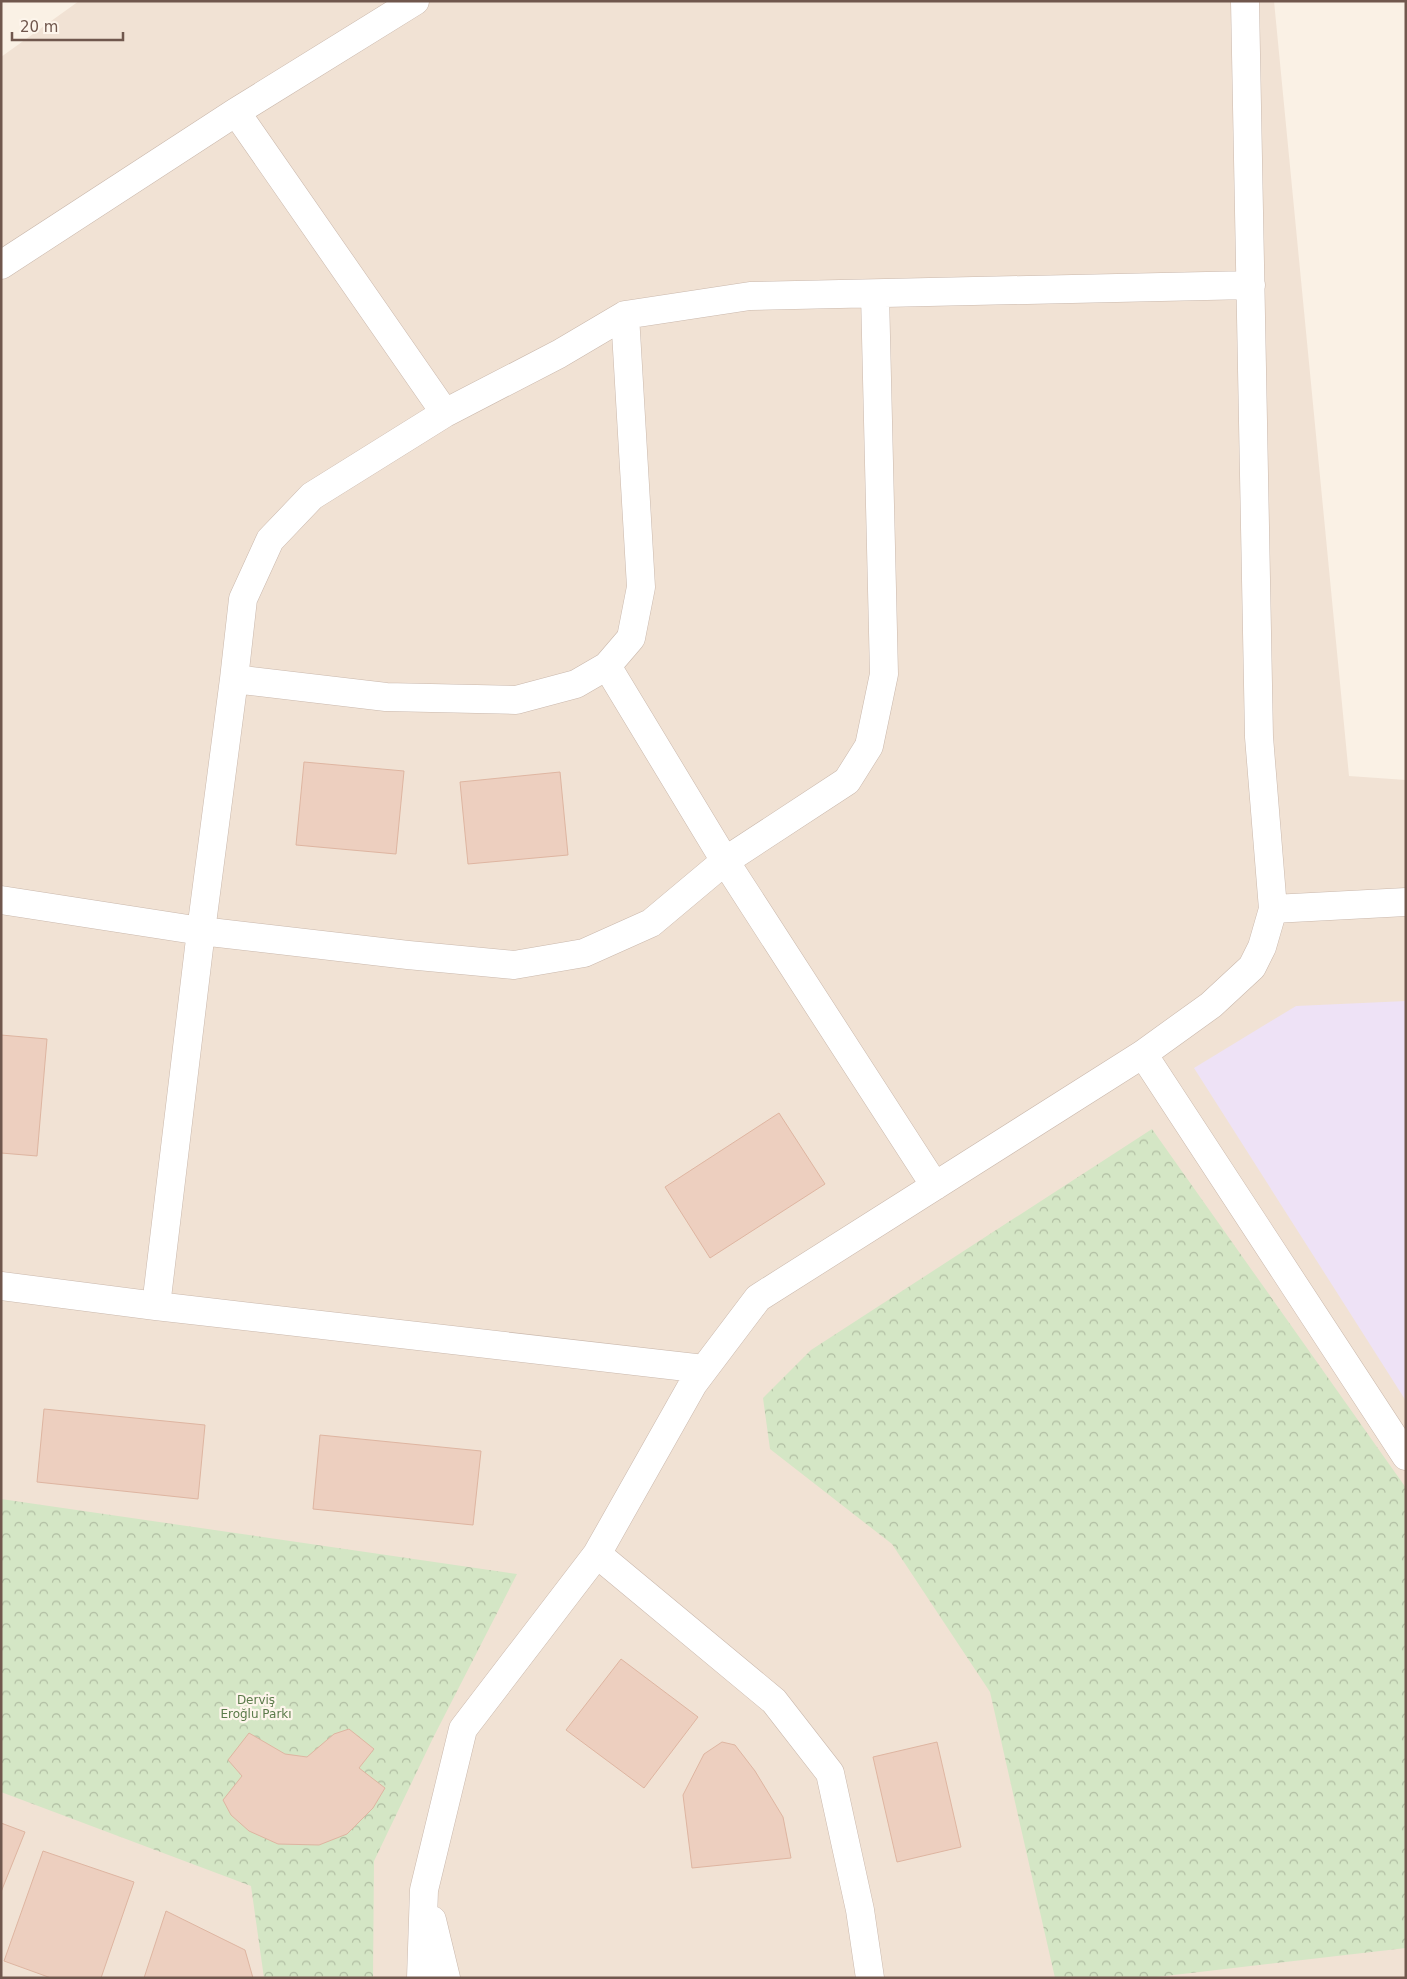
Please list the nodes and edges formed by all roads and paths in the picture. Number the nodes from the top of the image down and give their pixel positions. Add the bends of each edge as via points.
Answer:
1 (415, 1) edge
2 (1245, 1) edge
3 (236, 112) junction
4 (1, 266) edge
5 (1251, 285) junction
6 (875, 294) junction
7 (625, 315) junction
8 (445, 413) junction
9 (607, 666) junction
10 (234, 679) junction
11 (725, 861) junction
12 (1, 900) edge
13 (1406, 902) edge
14 (1273, 909) junction
15 (201, 931) junction
16 (1143, 1054) junction
17 (935, 1186) junction
18 (1, 1286) edge
19 (156, 1306) junction
20 (704, 1369) junction
21 (1406, 1456) edge
22 (597, 1554) junction
23 (424, 1890) junction
24 (421, 1978) edge
25 (446, 1978) edge
26 (870, 1978) edge

1 - 3 street
2 - 5 street
3 - 4 street
3 - 8 street
5 - 6 street
5 - 14 street via 1259,737
6 - 7 street via 750,296
6 - 11 street via 884,674 870,746 847,781
7 - 8 street via 559,354
7 - 9 street via 641,587 631,638
8 - 10 street via 312,496 270,540 243,599
9 - 10 street via 576,684 516,700 386,697
9 - 11 street
10 - 15 street
11 - 15 street via 651,924 584,953 514,965
11 - 17 street
12 - 15 street
13 - 14 street
14 - 16 street via 1262,948 1252,967 1210,1005
15 - 19 street
16 - 17 street
16 - 21 street
17 - 20 street via 758,1298
18 - 19 street
19 - 20 street
20 - 22 street
22 - 23 street via 462,1730
22 - 26 street via 774,1700 830,1773 860,1910
23 - 24 street
23 - 25 street

